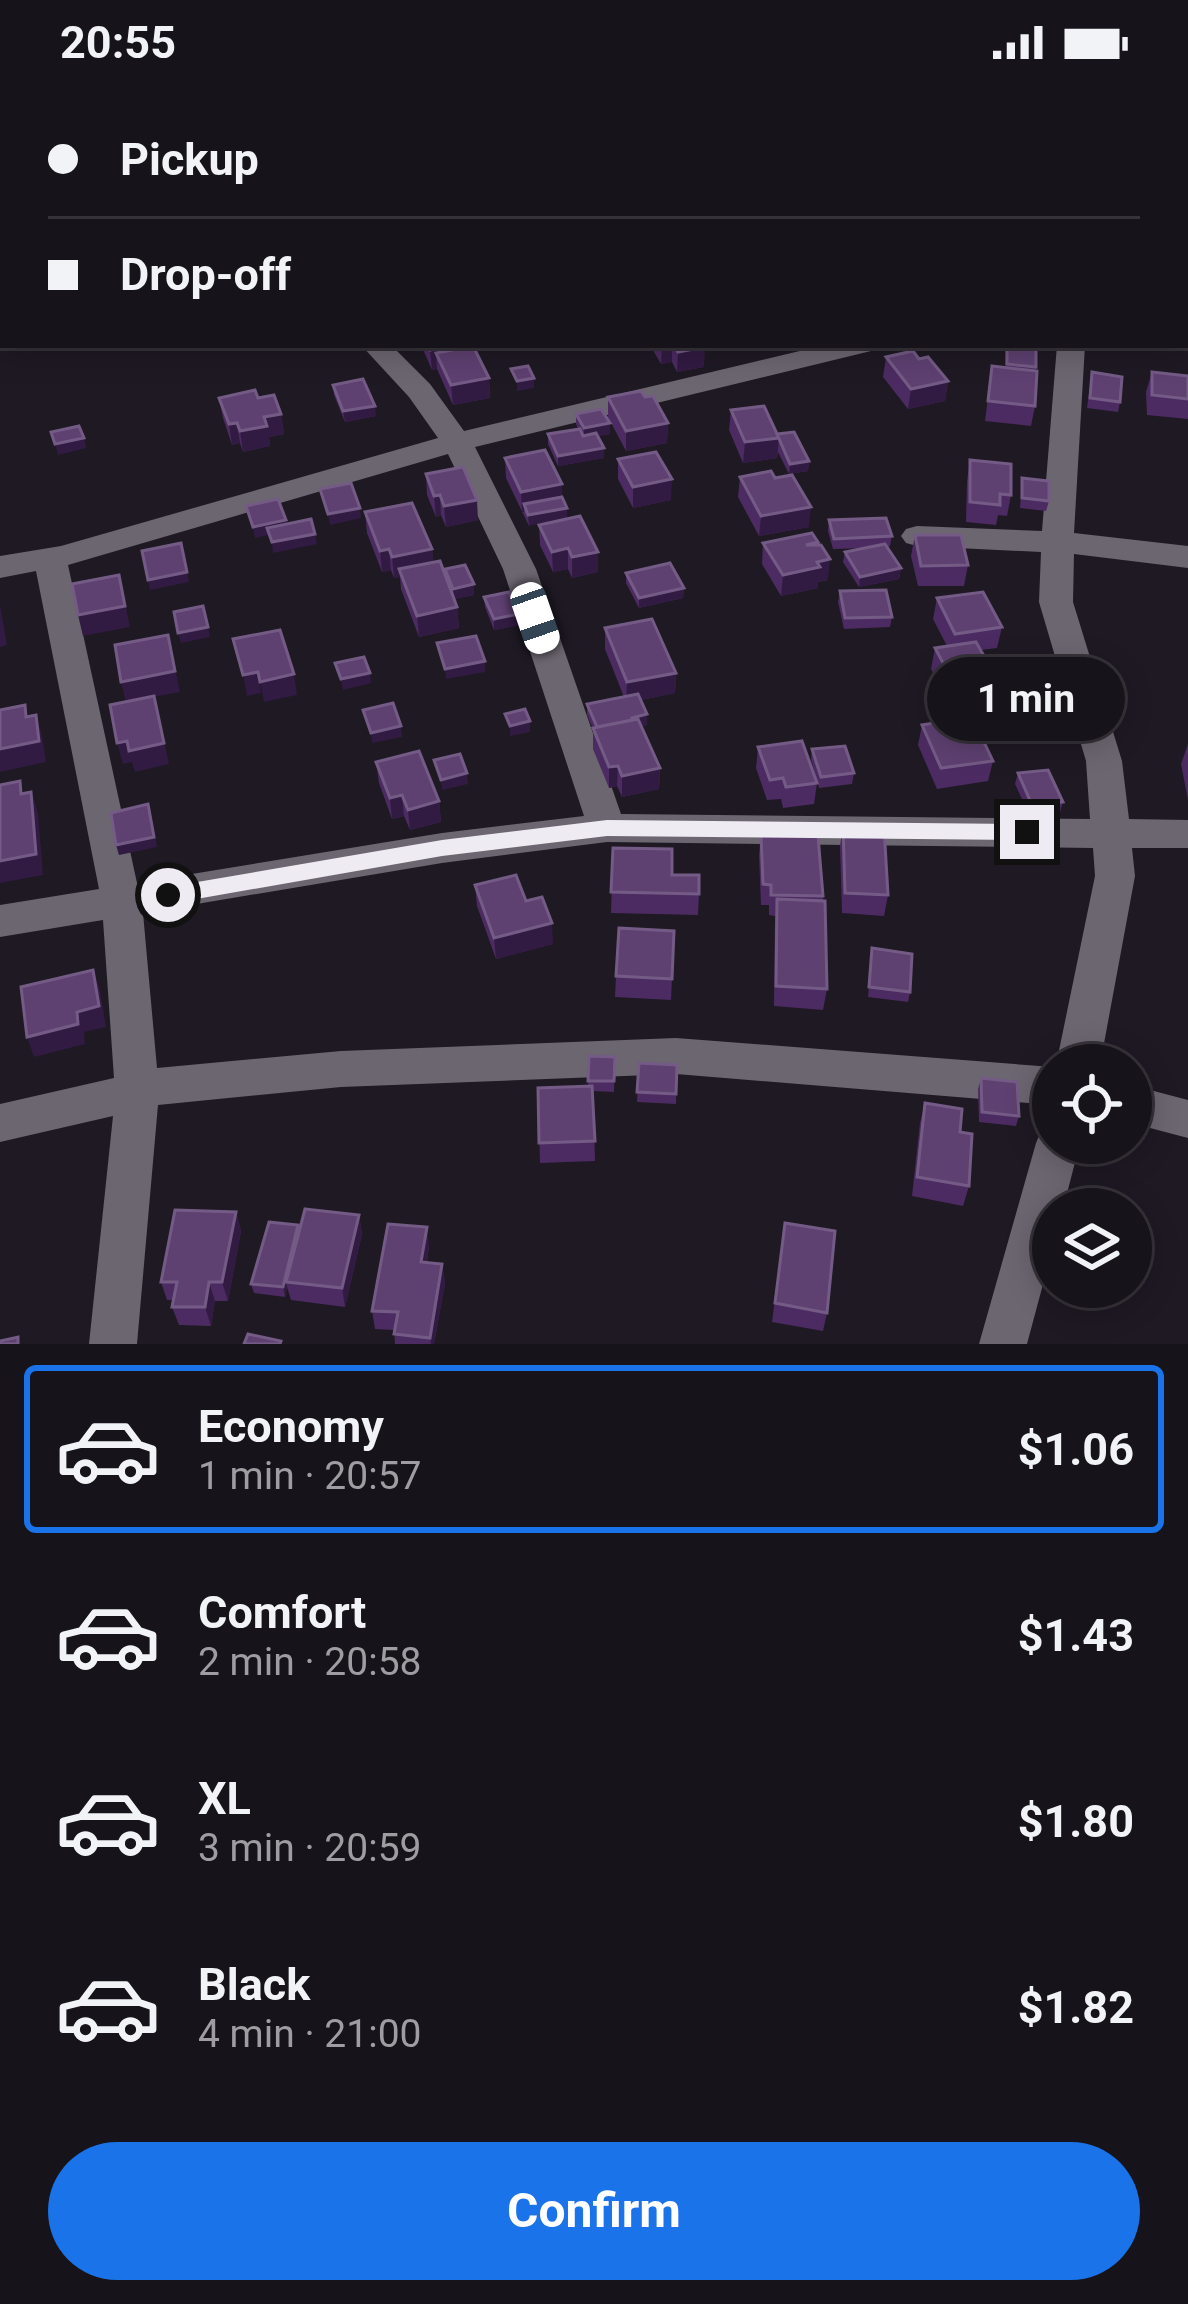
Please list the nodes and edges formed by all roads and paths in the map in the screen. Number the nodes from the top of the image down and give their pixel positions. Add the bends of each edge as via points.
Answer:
1 (379, 348) edge
2 (848, 348) edge
3 (1071, 348) edge
4 (456, 442) junction
5 (916, 536) edge
6 (1058, 542) junction
7 (1188, 557) edge
8 (50, 558) junction
9 (0, 567) edge
10 (607, 828) junction
11 (1111, 831) junction
12 (1188, 834) edge
13 (122, 903) junction
14 (0, 921) edge
15 (1082, 1044) edge
16 (1032, 1084) edge
17 (136, 1092) junction
18 (1152, 1110) edge
19 (1188, 1119) edge
20 (0, 1123) edge
21 (1052, 1164) edge
22 (113, 1344) edge
23 (1004, 1344) edge

1 - 4 street
2 - 4 street
3 - 6 street
4 - 8 street
4 - 10 street via 506,534
5 - 6 street
6 - 7 street
6 - 11 street via 1056,602 1105,761
8 - 9 street
8 - 13 street
10 - 11 street
10 - 13 street
11 - 12 street
11 - 15 street via 1115,876
13 - 14 street
13 - 17 street
16 - 17 street via 676,1057 341,1069
17 - 20 street
17 - 22 street
18 - 19 street
21 - 23 street

